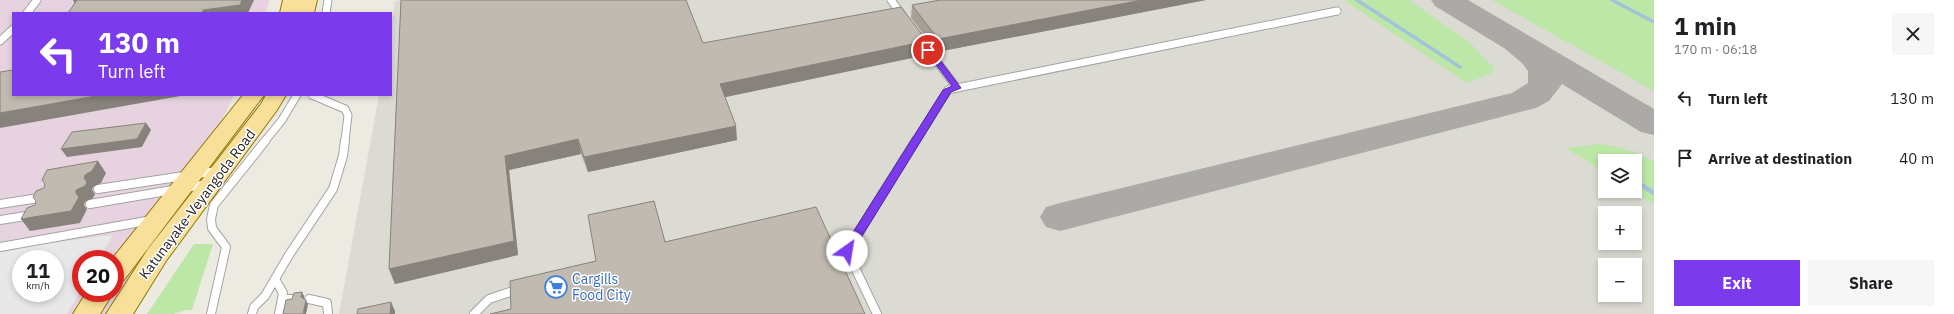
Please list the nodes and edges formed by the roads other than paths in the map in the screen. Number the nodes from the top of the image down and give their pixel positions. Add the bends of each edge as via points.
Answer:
1 (37, 0) edge
2 (292, 0) edge
3 (308, 0) edge
4 (328, 0) edge
5 (891, 0) edge
6 (1337, 11) dead end
7 (28, 12) edge
8 (289, 12) edge
9 (306, 12) edge
10 (326, 12) edge
11 (12, 30) edge
12 (0, 41) edge
13 (957, 88) junction
14 (253, 96) edge
15 (275, 96) edge
16 (295, 96) edge
17 (314, 96) edge
18 (218, 177) junction
19 (187, 182) junction
20 (98, 189) dead end
21 (48, 197) edge
22 (0, 204) edge
23 (90, 204) dead end
24 (39, 214) edge
25 (157, 219) junction
26 (0, 220) edge
27 (0, 247) edge
28 (124, 261) edge
29 (275, 278) junction
30 (530, 286) edge
31 (309, 300) dead end
32 (94, 302) edge
33 (86, 314) edge
34 (119, 314) edge
35 (211, 314) edge
36 (252, 314) edge
37 (278, 314) edge
38 (328, 314) edge
39 (474, 314) edge
40 (877, 314) edge

1 - 7 lane
2 - 8 main road
3 - 9 main road
4 - 10 lane
5 - 13 lane
6 - 13 lane
11 - 12 lane
13 - 40 lane via 948,90 847,251
14 - 19 main road, Katunayake-Veyangoda Road
15 - 18 main road, Katunayake-Veyangoda Road
16 - 35 lane via 282,120 214,205 210,226 226,247
17 - 29 lane via 345,109 348,115 342,156 333,189
18 - 19 lane
18 - 19 lane
18 - 34 main road, Katunayake-Veyangoda Road via 157,255
19 - 20 lane
19 - 23 lane
19 - 25 main road, Katunayake-Veyangoda Road
21 - 22 lane
24 - 26 lane
25 - 27 lane
25 - 28 main road, Katunayake-Veyangoda Road
29 - 36 lane via 265,296 254,307
29 - 37 lane via 287,299
30 - 39 lane via 489,298
31 - 38 lane via 327,303
32 - 33 main road

